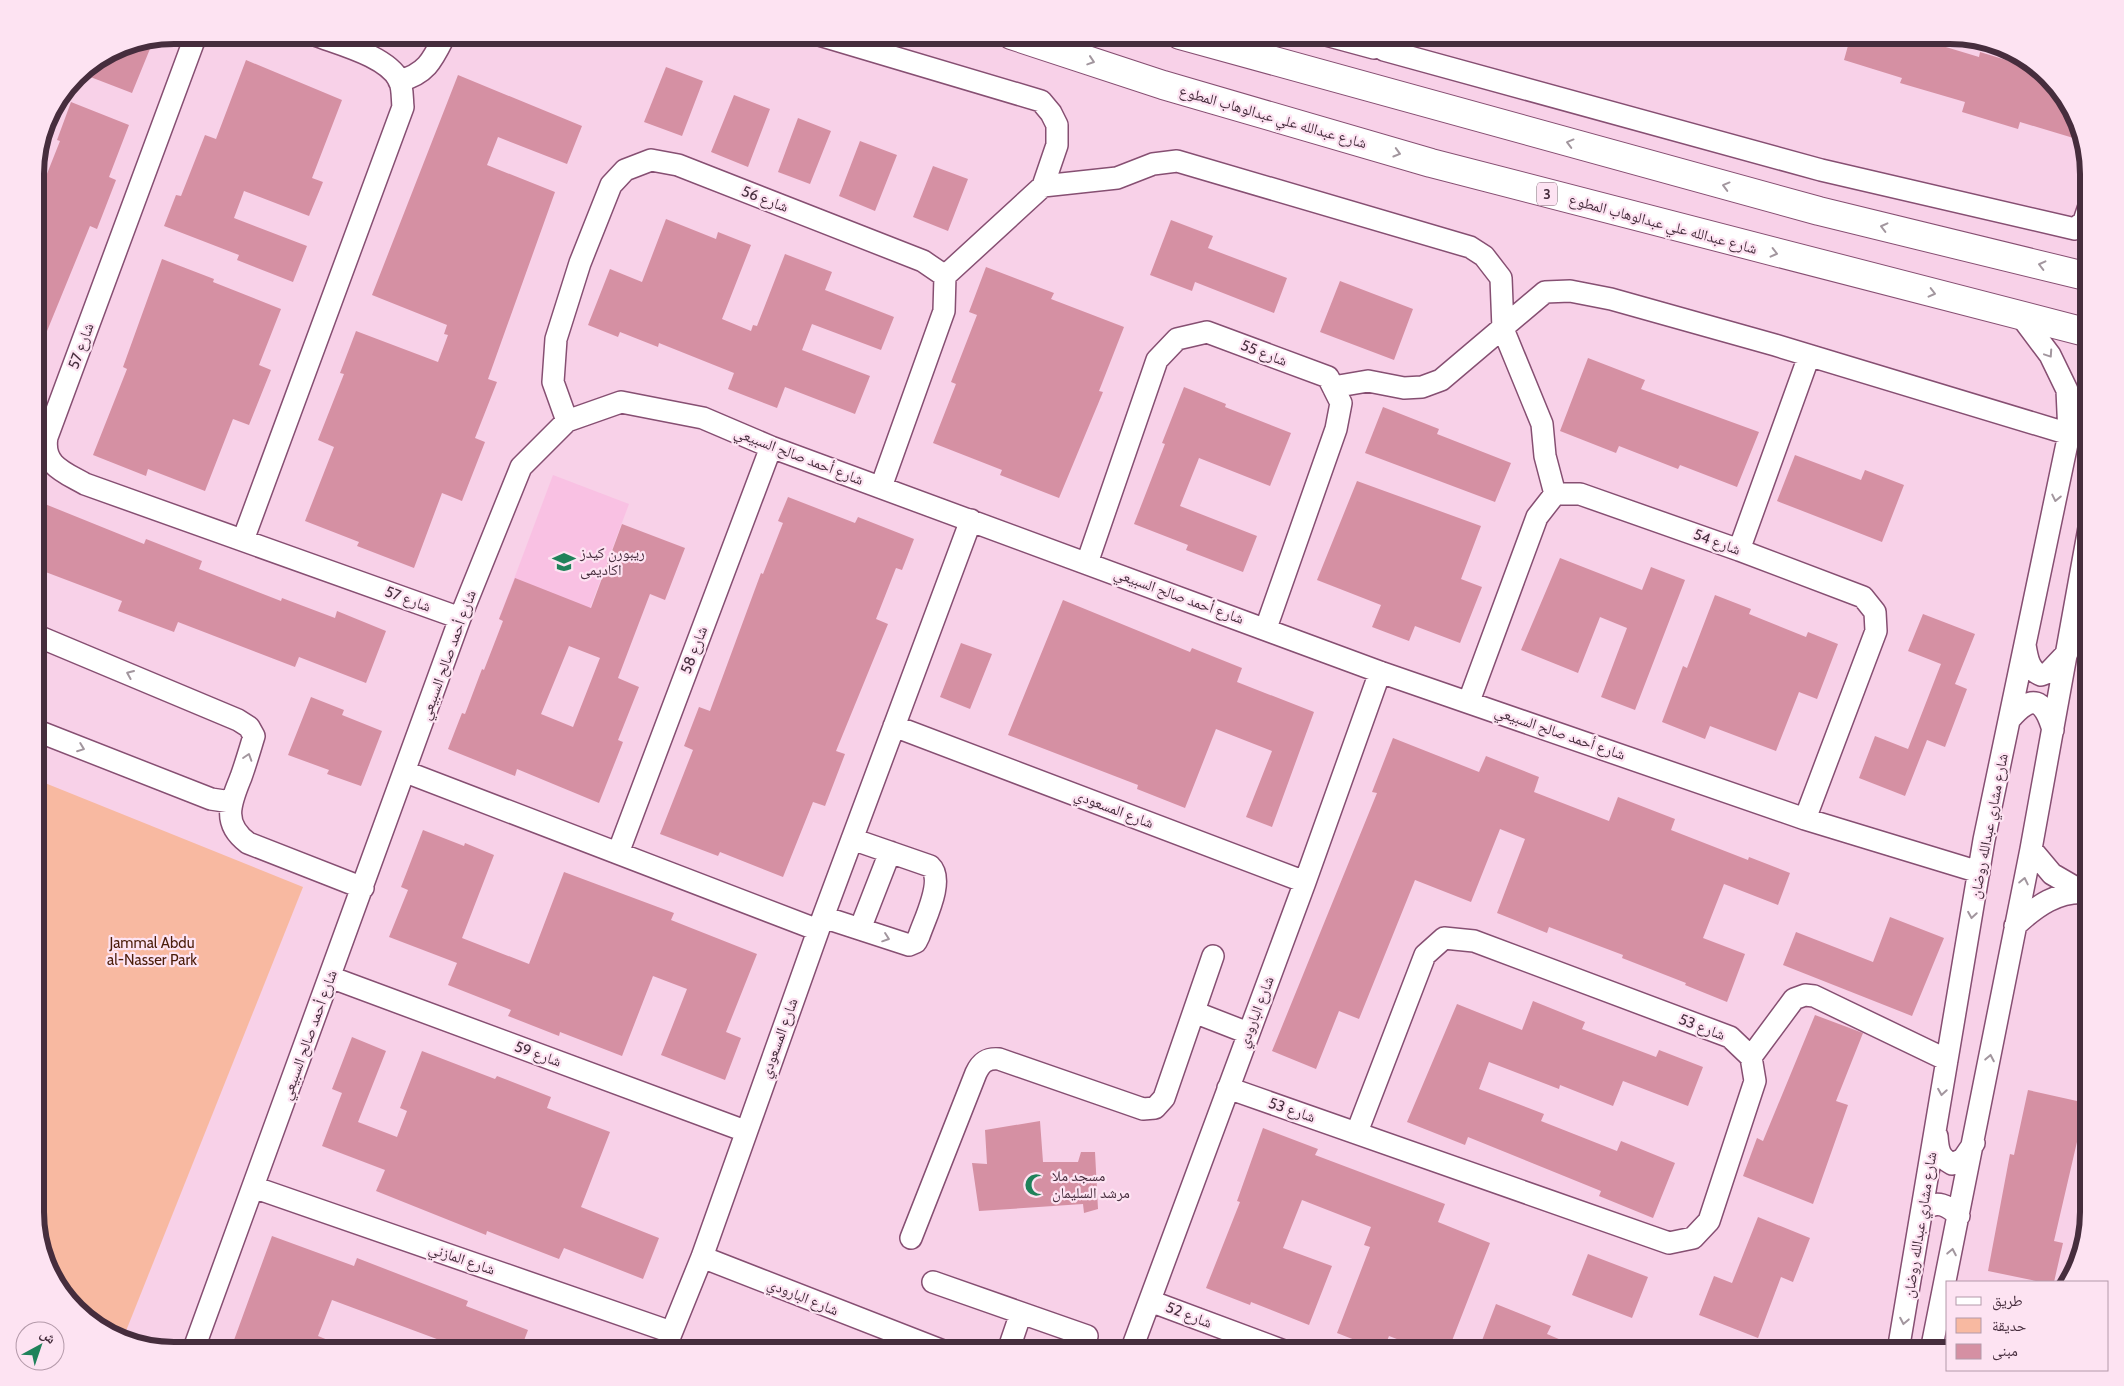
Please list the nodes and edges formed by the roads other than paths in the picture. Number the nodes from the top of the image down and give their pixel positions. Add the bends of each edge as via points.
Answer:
1 (194, 44) edge
2 (338, 44) edge
3 (440, 44) edge
4 (849, 44) edge
5 (1038, 44) edge
6 (1213, 44) edge
7 (1361, 44) edge
8 (1375, 44) edge
9 (1384, 50) junction
10 (400, 81) junction
11 (1043, 186) junction
12 (2080, 225) edge
13 (2080, 275) edge
14 (945, 276) junction
15 (2020, 315) junction
16 (1503, 329) junction
17 (2080, 331) edge
18 (1809, 356) junction
19 (1333, 388) junction
20 (567, 421) junction
21 (2069, 434) junction
22 (771, 447) junction
23 (881, 487) junction
24 (1555, 494) junction
25 (971, 520) junction
26 (243, 540) junction
27 (1739, 550) junction
28 (1087, 563) junction
29 (2080, 581) edge
30 (460, 618) junction
31 (1266, 628) junction
32 (44, 639) edge
33 (2025, 645) junction
34 (2067, 653) junction
35 (1380, 672) junction
36 (1469, 702) junction
37 (2010, 719) junction
38 (894, 726) junction
39 (2053, 730) junction
40 (44, 734) edge
41 (406, 772) junction
42 (230, 802) junction
43 (1805, 819) junction
44 (852, 839) junction
45 (2031, 849) junction
46 (890, 852) junction
47 (618, 853) junction
48 (1979, 872) junction
49 (1305, 882) junction
50 (363, 888) junction
51 (2080, 890) edge
52 (2080, 894) edge
53 (821, 924) junction
54 (2015, 926) junction
55 (860, 929) junction
56 (1214, 956) dead end
57 (330, 977) junction
58 (1194, 1012) junction
59 (1248, 1033) junction
60 (1751, 1057) junction
61 (1947, 1060) junction
62 (1228, 1088) junction
63 (1936, 1126) junction
64 (745, 1130) junction
65 (1357, 1132) junction
66 (1974, 1143) junction
67 (253, 1187) junction
68 (1923, 1209) junction
69 (1959, 1216) junction
70 (911, 1238) dead end
71 (702, 1257) junction
72 (933, 1282) dead end
73 (1150, 1301) junction
74 (1021, 1313) junction
75 (1087, 1336) dead end
76 (668, 1341) edge
77 (196, 1342) edge
78 (897, 1342) edge
79 (1011, 1342) edge
80 (1134, 1342) edge
81 (1260, 1342) edge
82 (1900, 1342) edge
83 (1933, 1342) edge

1 - 26 street, شارع 57 via 45,449 50,461 85,484
2 - 10 street via 388,66
3 - 10 street via 430,64 413,77
4 - 11 street via 1041,101 1057,125 1057,145
5 -> 15 main road, شارع عبدالله علي عبدالوهاب المطوع / 3 via 1163,85 1431,163
13 -> 6 main road via 1818,211
7 - 9 street
8 - 9 street
9 - 12 street via 1821,170 2075,229
10 - 26 street via 403,107
11 - 14 street
11 - 16 street via 1117,178 1153,164 1177,161 1470,247 1484,256 1501,278
14 - 20 street, شارع 56 via 923,261 678,165 651,160 625,170 611,185 580,263 556,339 553,382
14 - 23 street via 944,311
15 - 17 main road, شارع عبدالله علي عبدالوهاب المطوع / 3
15 -> 21 street, شارع مشاري عبدالله روضان via 2050,355 2064,381 2069,404
16 - 18 street via 1545,292 1570,291 1611,299
16 - 19 street via 1441,380 1422,387 1404,388 1368,381
16 - 24 street via 1542,424 1545,456
18 - 21 street
18 - 27 street
19 - 28 street, شارع 55 via 1328,378 1207,332 1177,340 1157,360
19 - 31 street via 1341,403 1336,429
20 - 22 street, شارع أحمد صالح السبيعي via 621,402 703,418
20 - 30 street, شارع أحمد صالح السبيعي via 521,467
21 -> 33 street, شارع مشاري عبدالله روضان
22 - 23 street, شارع أحمد صالح السبيعي
22 - 47 street, شارع 58
23 - 25 street, شارع أحمد صالح السبيعي
24 - 27 street, شارع 54 via 1580,494
24 - 36 street via 1537,517
25 - 28 street, شارع أحمد صالح السبيعي
25 - 38 street, شارع المسعودي
26 - 30 street, شارع 57
27 - 43 street, شارع 54 via 1863,597 1875,612 1876,631
28 - 31 street, شارع أحمد صالح السبيعي
29 - 34 street
30 - 41 street, شارع أحمد صالح السبيعي
31 - 35 street, شارع أحمد صالح السبيعي
42 -> 32 street via 254,736 248,727 217,710
33 - 34 street via 2028,662 2036,674 2041,675
33 - 37 street, شارع مشاري عبدالله روضان
34 - 39 street
35 - 36 street, شارع أحمد صالح السبيعي
35 - 49 street, شارع البارودي
36 - 43 street, شارع أحمد صالح السبيعي
37 - 39 street via 2021,706 2032,702 2040,704 2047,712
37 - 48 street, شارع مشاري عبدالله روضان
38 - 44 street, شارع المسعودي
38 - 49 street, شارع المسعودي
39 - 45 street
40 -> 42 street via 211,799
41 - 47 street
41 - 50 street, شارع أحمد صالح السبيعي
42 - 50 street via 232,824 248,843
43 - 48 street, شارع أحمد صالح السبيعي
44 - 46 street
44 - 53 street, شارع المسعودي
45 - 51 street via 2052,874
54 -> 45 street
46 - 55 street
55 -> 46 street via 909,945 919,936 937,884 935,871 930,866
47 - 53 street
48 -> 61 street, شارع مشاري عبدالله روضان
49 - 59 street, شارع البارودي
50 - 57 street, شارع أحمد صالح السبيعي
52 - 54 street via 2044,902
53 - 55 street
53 - 64 street, شارع المسعودي
66 -> 54 street
56 - 58 street
57 - 64 street, شارع 59
57 - 67 street, شارع أحمد صالح السبيعي
58 - 59 street
58 - 70 street via 1164,1098 1151,1110 999,1059 983,1062
59 - 62 street, شارع البارودي
60 - 61 street via 1794,999 1805,995 1814,996
60 - 65 street, شارع 53 via 1730,1037 1474,941 1444,938 1425,955
60 - 65 street, شارع 53 via 1755,1082 1709,1221 1693,1238 1669,1243
61 -> 63 street, شارع مشاري عبدالله روضان
62 - 65 street, شارع 53
62 - 73 street, شارع البارودي
63 - 66 street via 1938,1152 1952,1164 1962,1159
63 - 68 street, شارع مشاري عبدالله روضان
64 - 71 street, شارع المسعودي
66 - 69 street
67 - 76 street, شارع المازني
67 - 77 street, شارع أحمد صالح السبيعي
68 - 69 street via 1932,1203 1942,1204
68 -> 82 street, شارع مشاري عبدالله روضان
83 -> 69 street
71 - 76 street, شارع المسعودي
71 - 78 street, شارع البارودي
72 - 74 street
73 - 80 street, شارع البارودي
73 - 81 street, شارع 52
74 - 75 street
74 - 79 street

